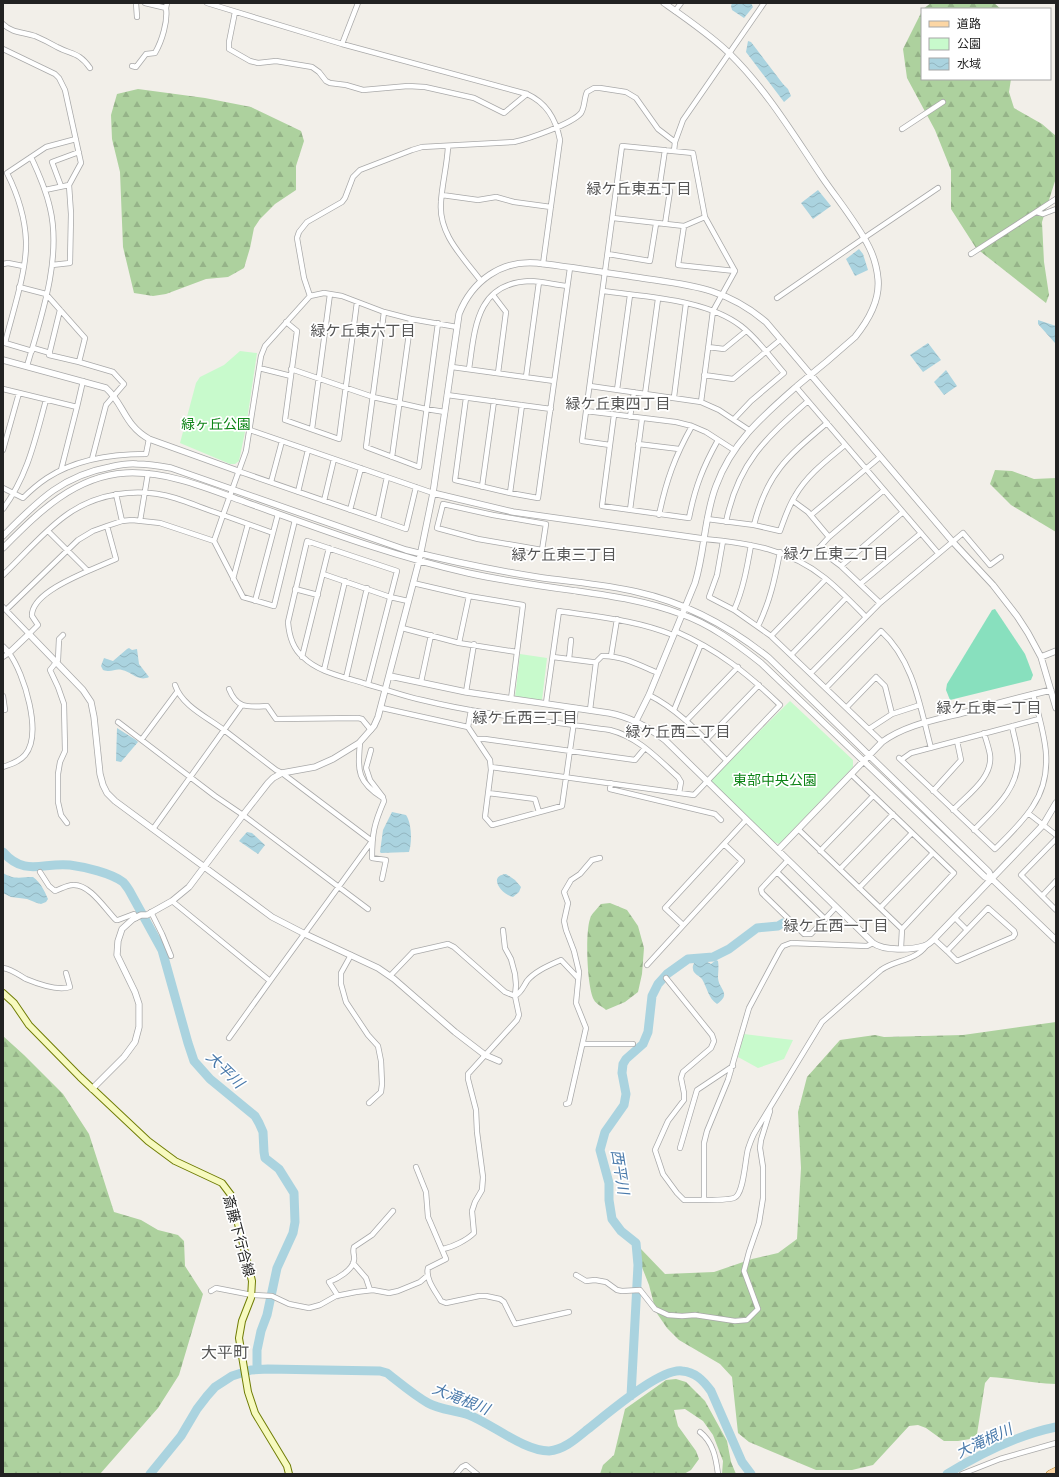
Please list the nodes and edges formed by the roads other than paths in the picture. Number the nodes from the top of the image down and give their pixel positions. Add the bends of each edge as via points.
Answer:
1 (136, 3) edge
2 (145, 3) edge
3 (207, 3) edge
4 (358, 3) edge
5 (664, 3) edge
6 (681, 3) edge
7 (764, 3) edge
8 (167, 5) edge
9 (676, 11) junction
10 (235, 12) junction
11 (137, 17) dead end
12 (3, 24) edge
13 (342, 44) junction
14 (3, 49) edge
15 (729, 54) junction
16 (132, 66) dead end
17 (90, 68) dead end
18 (527, 94) junction
19 (942, 102) dead end
20 (557, 126) junction
21 (902, 129) dead end
22 (76, 139) junction
23 (676, 142) junction
24 (448, 147) junction
25 (665, 150) junction
26 (674, 151) junction
27 (79, 152) junction
28 (31, 157) junction
29 (618, 183) junction
30 (69, 185) junction
31 (61, 186) junction
32 (938, 188) dead end
33 (45, 190) junction
34 (659, 190) junction
35 (442, 195) junction
36 (1056, 199) edge
37 (551, 207) junction
38 (1056, 209) edge
39 (1037, 212) junction
40 (706, 217) junction
41 (613, 218) junction
42 (656, 224) junction
43 (665, 224) junction
44 (684, 226) junction
45 (864, 238) junction
46 (608, 254) junction
47 (972, 254) dead end
48 (3, 264) edge
49 (544, 264) junction
50 (52, 265) junction
51 (23, 266) junction
52 (570, 268) junction
53 (735, 271) junction
54 (605, 272) junction
55 (481, 281) junction
56 (539, 282) junction
57 (567, 286) junction
58 (19, 287) junction
59 (603, 291) junction
60 (46, 294) junction
61 (330, 294) junction
62 (722, 294) junction
63 (493, 295) junction
64 (630, 295) junction
65 (310, 296) junction
66 (777, 298) dead end
67 (658, 299) junction
68 (357, 302) junction
69 (686, 303) junction
70 (60, 310) junction
71 (713, 311) junction
72 (384, 312) junction
73 (411, 319) junction
74 (286, 322) junction
75 (438, 323) junction
76 (457, 326) junction
77 (746, 331) junction
78 (780, 340) junction
79 (4, 343) edge
80 (708, 347) junction
81 (32, 349) junction
82 (767, 351) junction
83 (50, 352) junction
84 (3, 360) edge
85 (79, 362) junction
86 (27, 366) junction
87 (452, 367) junction
88 (259, 368) junction
89 (292, 369) junction
90 (469, 369) junction
91 (498, 373) junction
92 (704, 375) junction
93 (810, 375) junction
94 (291, 376) junction
95 (526, 377) junction
96 (319, 378) junction
97 (83, 381) junction
98 (554, 381) junction
99 (590, 386) junction
100 (796, 387) junction
101 (346, 388) junction
102 (3, 389) edge
103 (617, 390) junction
104 (634, 392) junction
105 (19, 393) junction
106 (645, 394) junction
107 (448, 395) junction
108 (113, 396) junction
109 (373, 397) junction
110 (674, 397) junction
111 (466, 398) junction
112 (46, 400) junction
113 (494, 401) junction
114 (808, 401) junction
115 (399, 402) junction
116 (701, 402) junction
117 (522, 405) junction
118 (77, 407) junction
119 (426, 409) junction
120 (551, 409) junction
121 (586, 411) junction
122 (445, 412) junction
123 (614, 415) junction
124 (630, 417) junction
125 (642, 419) junction
126 (734, 419) junction
127 (827, 423) junction
128 (692, 426) junction
129 (312, 429) junction
130 (250, 430) junction
131 (749, 430) junction
132 (149, 440) junction
133 (718, 440) junction
134 (282, 441) junction
135 (638, 444) junction
136 (610, 445) junction
137 (845, 445) junction
138 (679, 449) junction
139 (3, 450) edge
140 (308, 450) junction
141 (734, 450) junction
142 (392, 457) junction
143 (880, 457) junction
144 (92, 459) junction
145 (334, 459) junction
146 (361, 468) junction
147 (866, 469) junction
148 (61, 470) junction
149 (238, 471) junction
150 (148, 473) junction
151 (387, 477) junction
152 (271, 482) junction
153 (416, 487) junction
154 (482, 487) junction
155 (3, 488) edge
156 (232, 489) junction
157 (884, 490) junction
158 (298, 492) junction
159 (144, 493) junction
160 (433, 493) junction
161 (510, 493) junction
162 (14, 494) junction
163 (116, 494) junction
164 (230, 496) junction
165 (324, 501) junction
166 (792, 501) junction
167 (478, 504) junction
168 (3, 509) edge
169 (350, 510) junction
170 (630, 510) junction
171 (476, 512) junction
172 (513, 512) junction
173 (903, 512) junction
174 (278, 514) junction
175 (223, 515) junction
176 (659, 515) junction
177 (811, 515) junction
178 (378, 519) junction
179 (511, 519) junction
180 (707, 519) junction
181 (295, 520) junction
182 (122, 521) junction
183 (140, 521) junction
184 (726, 522) junction
185 (248, 524) junction
186 (754, 525) junction
187 (107, 526) junction
188 (48, 531) junction
189 (272, 533) junction
190 (921, 533) junction
191 (3, 536) edge
192 (829, 537) junction
193 (704, 539) junction
194 (214, 541) junction
195 (723, 541) junction
196 (952, 541) junction
197 (751, 545) junction
198 (3, 548) edge
199 (330, 548) junction
200 (68, 550) junction
201 (780, 552) junction
202 (420, 553) junction
203 (938, 553) junction
204 (1001, 557) dead end
205 (419, 561) junction
206 (841, 566) junction
207 (88, 571) junction
208 (323, 574) junction
209 (3, 575) edge
210 (233, 579) junction
211 (826, 579) junction
212 (345, 581) junction
213 (413, 583) junction
214 (860, 584) junction
215 (367, 588) junction
216 (295, 589) junction
217 (318, 595) junction
218 (469, 596) junction
219 (390, 597) junction
220 (846, 598) junction
221 (255, 601) junction
222 (408, 601) junction
223 (880, 603) junction
224 (685, 607) junction
225 (5, 609) edge
226 (734, 610) junction
227 (682, 614) junction
228 (866, 617) junction
229 (617, 619) junction
230 (758, 626) junction
231 (402, 628) junction
232 (674, 633) junction
233 (29, 634) junction
234 (63, 635) dead end
235 (431, 635) junction
236 (771, 636) junction
237 (571, 640) dead end
238 (459, 643) junction
239 (474, 644) junction
240 (701, 644) junction
241 (3, 647) edge
242 (1056, 651) edge
243 (517, 652) junction
244 (9, 653) junction
245 (792, 654) junction
246 (611, 656) junction
247 (302, 657) junction
248 (553, 657) junction
249 (1041, 657) junction
250 (3, 658) edge
251 (568, 659) junction
252 (56, 662) junction
253 (596, 662) junction
254 (738, 667) junction
255 (324, 670) junction
256 (658, 673) junction
257 (811, 673) junction
258 (390, 676) junction
259 (346, 678) junction
260 (421, 682) junction
261 (368, 684) junction
262 (175, 685) dead end
263 (759, 685) junction
264 (826, 688) junction
265 (229, 689) dead end
266 (386, 690) junction
267 (1051, 690) junction
268 (177, 692) junction
269 (466, 692) junction
270 (1033, 694) junction
271 (649, 695) junction
272 (3, 696) edge
273 (510, 699) junction
274 (546, 703) junction
275 (242, 705) junction
276 (920, 705) junction
277 (846, 707) junction
278 (382, 708) junction
279 (576, 708) junction
280 (1056, 708) edge
281 (3, 710) edge
282 (471, 710) junction
283 (590, 710) junction
284 (674, 710) junction
285 (892, 714) junction
286 (1039, 719) junction
287 (686, 720) junction
288 (636, 721) junction
289 (118, 722) dead end
290 (924, 723) junction
291 (573, 725) junction
292 (1012, 726) junction
293 (468, 727) junction
294 (869, 729) junction
295 (224, 730) junction
296 (371, 730) junction
297 (984, 733) junction
298 (142, 739) junction
299 (477, 739) junction
300 (706, 740) junction
301 (957, 741) junction
302 (360, 742) junction
303 (882, 742) junction
304 (645, 748) junction
305 (931, 748) junction
306 (371, 750) dead end
307 (570, 751) junction
308 (870, 755) junction
309 (726, 760) junction
310 (864, 761) junction
311 (3, 766) edge
312 (491, 767) junction
313 (282, 773) junction
314 (851, 774) junction
315 (191, 777) junction
316 (566, 777) junction
317 (706, 781) junction
318 (611, 783) junction
319 (933, 791) junction
320 (488, 793) junction
321 (679, 793) junction
322 (873, 796) junction
323 (383, 798) junction
324 (1056, 803) edge
325 (953, 810) junction
326 (539, 812) junction
327 (1028, 813) junction
328 (893, 814) junction
329 (243, 815) junction
330 (721, 820) dead end
331 (746, 820) junction
332 (67, 823) dead end
333 (1043, 825) junction
334 (154, 829) junction
335 (798, 829) junction
336 (974, 830) junction
337 (912, 833) junction
338 (1056, 835) edge
339 (1056, 839) edge
340 (372, 842) junction
341 (724, 844) junction
342 (778, 850) junction
343 (820, 850) junction
344 (933, 853) junction
345 (600, 858) dead end
346 (788, 860) junction
347 (205, 867) junction
348 (840, 869) junction
349 (40, 872) dead end
350 (777, 872) junction
351 (382, 879) dead end
352 (992, 879) junction
353 (1056, 881) edge
354 (338, 887) junction
355 (859, 888) junction
356 (1042, 896) junction
357 (172, 901) junction
358 (836, 907) junction
359 (880, 908) junction
360 (368, 910) dead end
361 (1056, 910) edge
362 (144, 915) junction
363 (825, 918) junction
364 (955, 918) junction
365 (683, 925) junction
366 (902, 928) junction
367 (503, 930) dead end
368 (967, 930) junction
369 (305, 934) junction
370 (934, 939) junction
371 (1056, 940) edge
372 (873, 943) junction
373 (926, 946) junction
374 (901, 948) junction
375 (947, 951) junction
376 (351, 955) junction
377 (171, 956) dead end
378 (647, 965) dead end
379 (3, 968) edge
380 (66, 973) dead end
381 (390, 976) junction
382 (578, 978) junction
383 (666, 978) dead end
384 (270, 981) junction
385 (3, 993) edge
386 (516, 996) junction
387 (229, 1038) dead end
388 (583, 1044) junction
389 (633, 1044) dead end
390 (485, 1055) junction
391 (499, 1061) dead end
392 (732, 1066) junction
393 (92, 1089) junction
394 (369, 1103) dead end
395 (566, 1104) dead end
396 (771, 1105) junction
397 (680, 1148) dead end
398 (416, 1167) dead end
399 (704, 1199) junction
400 (393, 1211) dead end
401 (443, 1250) junction
402 (353, 1263) junction
403 (576, 1275) dead end
404 (427, 1276) junction
405 (370, 1290) junction
406 (211, 1291) dead end
407 (252, 1295) junction
408 (338, 1296) junction
409 (569, 1312) dead end
410 (700, 1432) dead end
411 (1056, 1443) edge
412 (1056, 1471) edge
413 (289, 1474) edge
414 (456, 1474) edge
415 (477, 1474) edge
416 (718, 1474) edge
417 (962, 1474) edge
418 (1050, 1474) edge

1 - 11 street
2 - 8 street
3 - 10 street
4 - 13 street
5 - 9 street
6 - 9 street
7 - 15 street
8 - 16 street via 163,34 157,48 154,53 146,54 136,67
9 - 15 street
10 - 13 street
10 - 18 street via 229,49 254,62 276,61 312,67 326,81 364,90 408,86 432,88 474,98 504,114
12 - 17 street via 13,31 36,36 78,55
13 - 18 street
14 - 22 street via 59,78 66,90
15 - 23 street via 683,120
15 - 45 street via 776,109
18 - 20 street via 541,101
19 - 21 street
20 - 23 street via 580,114 587,92 600,88 626,92 636,98 658,129
20 - 24 street via 514,142
20 - 37 street via 560,140
22 - 27 street
22 - 28 street via 46,147
23 - 26 street
24 - 35 street
24 - 65 street via 422,147 360,170 353,177 342,202 304,224 297,238
25 - 26 street
25 - 29 street via 622,146
25 - 34 street
26 - 40 street via 693,154
27 - 30 street via 81,163
27 - 31 street via 52,162
28 - 33 street
28 - 51 street via 7,174 20,205 24,223 26,249
29 - 34 street
29 - 41 street
30 - 31 street
30 - 50 street via 70,263
31 - 33 street
32 - 45 street
33 - 50 street via 52,220
34 - 43 street via 670,191
35 - 37 street via 478,200 496,197
35 - 55 street via 441,216 448,236
36 - 39 street
37 - 49 street
38 - 39 street via 1043,214
39 - 47 street
40 - 44 street
40 - 53 street
41 - 42 street
41 - 46 street
42 - 43 street
42 - 46 street via 650,261
43 - 44 street
44 - 53 street via 678,265
45 - 66 street
45 - 93 street via 874,260 878,280 872,311 862,330
46 - 54 street
48 - 51 street
49 - 52 street
49 - 55 street via 511,265 496,270
50 - 60 street
51 - 58 street
52 - 54 street
52 - 57 street
53 - 62 street
54 - 59 street
54 - 62 street via 700,286
55 - 76 street via 464,302
56 - 57 street
56 - 63 street via 506,286
56 - 95 street
57 - 98 street
58 - 60 street
58 - 79 street
59 - 64 street
59 - 99 street
60 - 70 street
60 - 81 street
61 - 65 street
61 - 68 street
61 - 96 street
62 - 71 street
62 - 78 street via 756,314
63 - 90 street via 478,317
63 - 91 street via 506,312
64 - 67 street
64 - 103 street
65 - 74 street
67 - 69 street
67 - 106 street
68 - 72 street
68 - 101 street
69 - 71 street
69 - 110 street
70 - 83 street
70 - 85 street via 85,338
71 - 77 street
71 - 80 street
72 - 73 street
72 - 109 street
73 - 75 street
73 - 115 street
74 - 88 street via 263,348
74 - 89 street via 297,331
75 - 76 street
75 - 119 street
76 - 87 street
77 - 80 street via 724,349
77 - 82 street
78 - 82 street
78 - 93 street
79 - 81 street
80 - 92 street
81 - 83 street
81 - 86 street
82 - 92 street via 733,379
82 - 126 street via 784,373
83 - 85 street via 49,354
84 - 86 street
85 - 108 street via 107,369 117,375 124,384
86 - 97 street
87 - 90 street
87 - 107 street
88 - 94 street
88 - 130 street
89 - 94 street
89 - 96 street
90 - 91 street
91 - 95 street
92 - 116 street
93 - 100 street
93 - 143 street
94 - 129 street via 285,420
95 - 98 street
96 - 101 street
96 - 129 street
97 - 108 street via 106,388
97 - 118 street
98 - 120 street
99 - 103 street
99 - 121 street
100 - 114 street
100 - 131 street
101 - 109 street
101 - 129 street via 339,439
102 - 105 street
103 - 104 street
104 - 106 street
104 - 124 street
105 - 112 street
105 - 139 street
106 - 110 street
107 - 111 street
107 - 122 street
108 - 132 street via 133,428
108 - 144 street via 106,406
109 - 115 street
109 - 142 street via 366,447
110 - 116 street
111 - 113 street
111 - 154 street via 455,480
112 - 118 street
112 - 162 street via 30,460
113 - 117 street
113 - 154 street
114 - 127 street
114 - 184 street via 754,454 738,482
115 - 119 street
115 - 142 street
116 - 126 street
117 - 120 street
117 - 161 street
118 - 148 street
119 - 122 street
119 - 142 street via 419,466
120 - 161 street via 538,498
121 - 123 street
121 - 136 street via 582,441
122 - 160 street
123 - 124 street
123 - 136 street
124 - 125 street
125 - 128 street
125 - 135 street
126 - 131 street
127 - 137 street
127 - 186 street via 794,452 774,475 761,502
128 - 133 street
128 - 138 street
130 - 134 street
130 - 149 street via 246,451
131 - 141 street
132 - 144 street via 146,454 117,454
132 - 149 street
133 - 141 street
133 - 176 street via 696,486 689,518
134 - 140 street
134 - 152 street
135 - 138 street
135 - 170 street
136 - 170 street via 602,506
137 - 147 street
137 - 166 street via 812,473
138 - 176 street via 664,490
140 - 145 street
140 - 158 street
141 - 180 street via 716,485
143 - 147 street
143 - 196 street
144 - 148 street
145 - 146 street
145 - 165 street
146 - 151 street
146 - 169 street
147 - 157 street
147 - 177 street
148 - 162 street via 42,481 23,498
149 - 152 street
149 - 156 street
150 - 159 street
150 - 164 street
150 - 198 street via 124,473 97,479 60,496 27,523
151 - 153 street
151 - 178 street
152 - 158 street
153 - 160 street
153 - 178 street via 406,529
154 - 161 street
155 - 162 street
156 - 164 street
156 - 191 street via 171,468 136,464 104,468 75,477 58,486 33,506
156 - 202 street
157 - 173 street
157 - 192 street
158 - 165 street
159 - 163 street
159 - 175 street via 174,498
159 - 183 street
160 - 167 street
160 - 202 street
162 - 168 street
163 - 182 street
163 - 188 street via 80,506
164 - 174 street
164 - 175 street
165 - 169 street
166 - 177 street
166 - 186 street via 780,531
167 - 171 street
167 - 172 street
169 - 178 street
170 - 176 street
171 - 179 street
171 - 179 street via 443,504 438,528 478,539 542,550 546,524
172 - 179 street
172 - 193 street
173 - 190 street
173 - 206 street
174 - 181 street
174 - 189 street
175 - 185 street
175 - 194 street
177 - 192 street
180 - 184 street
180 - 193 street
181 - 205 street
181 - 221 street via 274,606
182 - 183 street
182 - 187 street
183 - 194 street via 160,523
184 - 186 street
185 - 189 street
185 - 210 street
187 - 200 street via 85,535
187 - 207 street via 116,559
188 - 200 street
188 - 209 street
189 - 221 street
190 - 203 street
190 - 214 street
192 - 206 street via 818,549
193 - 195 street
193 - 224 street via 700,568
194 - 210 street
195 - 197 street
195 - 226 street via 717,575 709,597
196 - 203 street
196 - 204 street via 963,533 990,565
196 - 249 street via 993,585 1017,616
197 - 201 street
197 - 226 street via 744,581
199 - 208 street
199 - 216 street via 307,541
199 - 219 street via 396,571
200 - 207 street
200 - 225 street
201 - 211 street via 798,560
201 - 230 street via 766,610
202 - 205 street
202 - 224 street via 494,570 636,592
203 - 223 street
205 - 213 street
205 - 227 street via 469,573 630,599
206 - 214 street
207 - 233 street via 56,586 35,606 32,616 38,624
208 - 212 street
208 - 217 street
210 - 221 street via 243,597
211 - 220 street
211 - 236 street
212 - 215 street
212 - 255 street
213 - 218 street
213 - 222 street
214 - 223 street
215 - 219 street
215 - 259 street
216 - 217 street
216 - 247 street via 288,627 292,643
217 - 247 street
218 - 238 street
218 - 243 street via 523,605
219 - 222 street
219 - 261 street
220 - 228 street
220 - 245 street
222 - 231 street
223 - 228 street
224 - 227 street
224 - 308 street via 724,626 769,658
225 - 233 street
226 - 230 street
227 - 232 street
227 - 310 street via 716,631 761,663
228 - 257 street
229 - 232 street
229 - 246 street
229 - 248 street via 559,611
230 - 236 street
231 - 235 street
231 - 258 street
232 - 240 street
232 - 256 street
233 - 244 street
233 - 252 street
234 - 252 street via 59,639
235 - 238 street
235 - 260 street
236 - 245 street
237 - 251 street
238 - 239 street
239 - 243 street
239 - 269 street
240 - 254 street
240 - 284 street
241 - 244 street
242 - 249 street
243 - 273 street
244 - 250 street
244 - 311 street via 30,702 32,732 26,754 17,762
245 - 257 street
246 - 253 street via 602,656
246 - 256 street
247 - 255 street
248 - 251 street
248 - 274 street
249 - 267 street
251 - 253 street
252 - 332 street via 50,670 64,704 65,726 65,750 58,774 58,802 61,815
252 - 334 street via 91,702 100,774 107,792 123,808
253 - 283 street
254 - 263 street
254 - 287 street
255 - 259 street
256 - 271 street
257 - 264 street
258 - 260 street
258 - 266 street
259 - 261 street
260 - 269 street
261 - 266 street
262 - 268 street
263 - 300 street
263 - 309 street via 780,705
264 - 276 street via 880,631 905,662
264 - 277 street
265 - 275 street via 235,700
266 - 278 street
266 - 282 street
267 - 270 street
267 - 280 street
268 - 295 street via 187,703
268 - 298 street
269 - 273 street
270 - 286 street
270 - 290 street
271 - 284 street
271 - 288 street
272 - 281 street
273 - 274 street
274 - 279 street
275 - 295 street
275 - 296 street via 266,706 276,719 362,719
276 - 285 street
276 - 290 street
277 - 285 street via 876,677 885,686
277 - 294 street
278 - 293 street
278 - 296 street
279 - 283 street
279 - 291 street
282 - 291 street
282 - 293 street
283 - 288 street via 620,715
284 - 287 street
285 - 294 street
286 - 292 street
286 - 327 street via 1046,743 1047,767 1041,792
287 - 300 street
288 - 317 street via 665,740
289 - 298 street
290 - 303 street via 898,732
290 - 305 street
291 - 304 street via 620,733
291 - 307 street
292 - 297 street
292 - 336 street via 1018,748 1013,784 1004,798
293 - 299 street
294 - 303 street
295 - 313 street
295 - 315 street
296 - 302 street
297 - 301 street
297 - 325 street via 990,755 986,775
298 - 315 street
299 - 307 street
299 - 312 street via 487,754
300 - 309 street
301 - 305 street
301 - 319 street via 961,760
302 - 313 street via 315,767
302 - 323 street via 358,770 365,782
303 - 308 street
304 - 307 street via 636,760
304 - 321 street via 678,777 681,782
305 - 319 street via 900,759
306 - 323 street via 366,768 370,780
307 - 316 street
308 - 310 street
308 - 352 street via 989,872
309 - 317 street
310 - 314 street
310 - 352 street via 985,877
312 - 316 street
312 - 320 street
313 - 329 street via 268,783
313 - 340 street
314 - 322 street
314 - 335 street
315 - 329 street
315 - 334 street
316 - 318 street
316 - 326 street via 562,806
317 - 321 street via 694,795
317 - 331 street
318 - 321 street
318 - 330 street via 610,789 715,814
319 - 325 street
320 - 326 street via 535,800
320 - 326 street via 485,817 492,825
322 - 328 street
322 - 343 street
323 - 340 street via 373,829
324 - 333 street
325 - 336 street
327 - 333 street
327 - 336 street via 995,849
328 - 337 street
328 - 348 street
329 - 347 street
329 - 354 street
331 - 341 street
331 - 342 street
333 - 338 street
333 - 352 street
334 - 347 street
335 - 342 street
335 - 343 street
337 - 344 street
337 - 355 street
339 - 356 street via 1021,875
340 - 351 street via 372,858 386,860
340 - 354 street
341 - 365 street via 665,908
341 - 365 street via 742,861
342 - 346 street
343 - 348 street
344 - 359 street
344 - 366 street via 954,875
345 - 382 street via 592,860 571,880 565,890 568,903 564,921 578,965
346 - 350 street
346 - 358 street
347 - 357 street via 189,887
347 - 369 street via 267,913
348 - 355 street
349 - 362 street via 55,891 72,884 94,894 116,920 134,914
350 - 363 street
350 - 363 street via 761,889 762,893 804,934 811,934
352 - 364 street
352 - 371 street
353 - 356 street
354 - 360 street
354 - 369 street
355 - 359 street
356 - 361 street
357 - 362 street
357 - 384 street
358 - 363 street
358 - 372 street
359 - 366 street
362 - 377 street via 162,934
362 - 393 street via 132,919 122,929 117,948 117,955 139,1004 138,1034 124,1057
364 - 368 street
364 - 370 street
365 - 378 street
366 - 374 street
367 - 386 street via 505,948 511,959 514,974
368 - 375 street
368 - 375 street via 988,908 1015,934 957,961
369 - 376 street
369 - 384 street
370 - 373 street
370 - 375 street
372 - 374 street via 884,948
372 - 392 street via 867,946 796,943 783,946 749,1008
373 - 374 street
373 - 396 street via 917,955 881,970 822,1022
376 - 381 street
376 - 394 street via 340,977 346,1002 378,1046 380,1053 381,1092
379 - 380 street via 52,987 70,987
381 - 386 street via 413,952 448,944 505,992
381 - 390 street
382 - 386 street via 560,960 528,980
382 - 388 street via 576,1003 586,1028
383 - 399 street via 712,1035 714,1041 711,1048 683,1072 681,1078 684,1100 668,1121 655,1150 663,1174 677,1193 684,1200
384 - 387 street
385 - 393 main road, 斎藤下行合線
386 - 390 street via 519,1017
388 - 389 street
388 - 395 street via 569,1103
390 - 391 street
390 - 401 street via 468,1074 476,1110 483,1177 482,1190 472,1211 474,1233
392 - 397 street via 697,1090
392 - 399 street via 724,1094 704,1143
393 - 407 main road, 斎藤下行合線 via 175,1161 225,1186 233,1200 251,1276
396 - 399 street via 750,1142 739,1195 735,1198
396 - 403 street via 760,1148 763,1198 759,1223 744,1271 758,1309 747,1320 735,1322 695,1315 668,1315 654,1309 640,1290 617,1290 606,1282 586,1281
398 - 401 street via 426,1192 428,1217
400 - 402 street via 369,1238 354,1247
401 - 404 street via 446,1259 428,1268
402 - 405 street via 366,1278
402 - 408 street via 348,1270 329,1282
404 - 405 street via 420,1282 398,1291
404 - 409 street via 441,1301 446,1303 479,1296 500,1299 515,1324
405 - 408 street
406 - 407 street via 216,1288
407 - 408 street via 272,1296 290,1304 309,1308
407 - 413 main road, 斎藤下行合線 via 240,1333 247,1389 255,1413 287,1466
410 - 416 street via 711,1444
411 - 417 street via 1000,1459
412 - 418 main road
414 - 415 street via 466,1465

